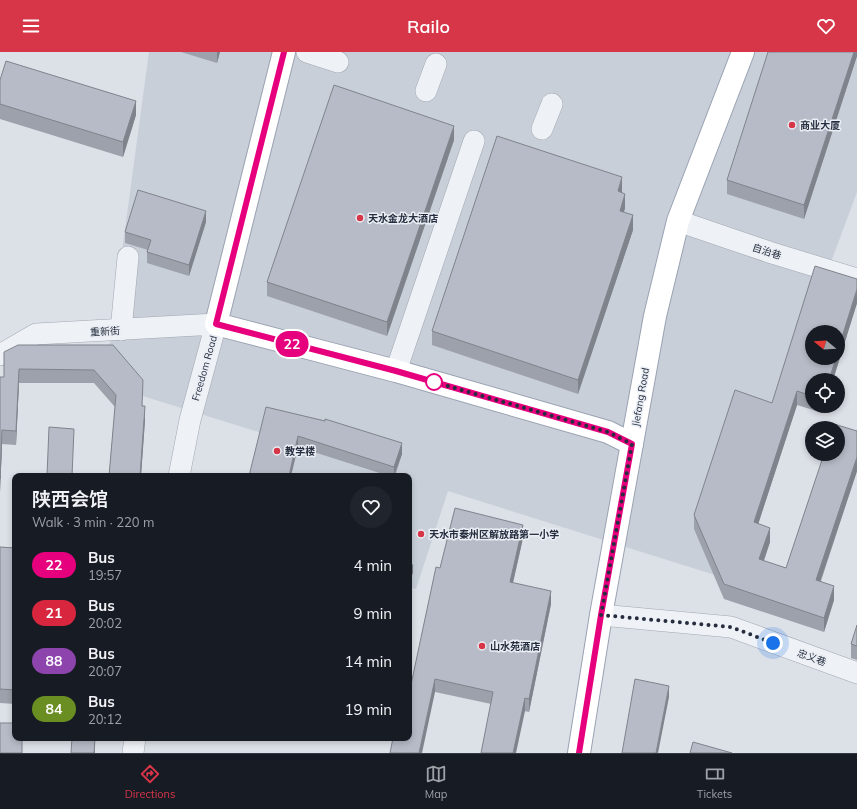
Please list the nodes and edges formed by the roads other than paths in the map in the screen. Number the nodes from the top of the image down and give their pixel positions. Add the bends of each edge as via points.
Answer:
1 (284, 52) edge
2 (307, 52) edge
3 (743, 52) edge
4 (338, 62) dead end
5 (436, 64) dead end
6 (426, 91) dead end
7 (552, 104) dead end
8 (542, 129) dead end
9 (474, 141) dead end
10 (678, 222) junction
11 (128, 257) dead end
12 (857, 279) edge
13 (216, 324) junction
14 (122, 330) junction
15 (0, 355) edge
16 (396, 371) junction
17 (632, 444) junction
18 (180, 473) edge
19 (601, 615) junction
20 (857, 673) edge
21 (135, 741) edge
22 (133, 753) edge
23 (579, 753) edge

1 - 13 main road, Freedom Road
2 - 4 street
3 - 10 main road, Jiefang Road
5 - 6 street
7 - 8 street
9 - 16 street
10 - 12 street, 自治巷
10 - 17 main road, Jiefang Road via 655,316
11 - 14 street
13 - 14 street, 重新街
13 - 16 main road
13 - 18 street, Freedom Road via 190,420
14 - 15 street, 重新街 via 36,334
16 - 17 main road via 608,432
17 - 19 main road, Jiefang Road
19 - 20 street, 忠义巷 via 731,627
19 - 23 main road, Jiefang Road
21 - 22 street

